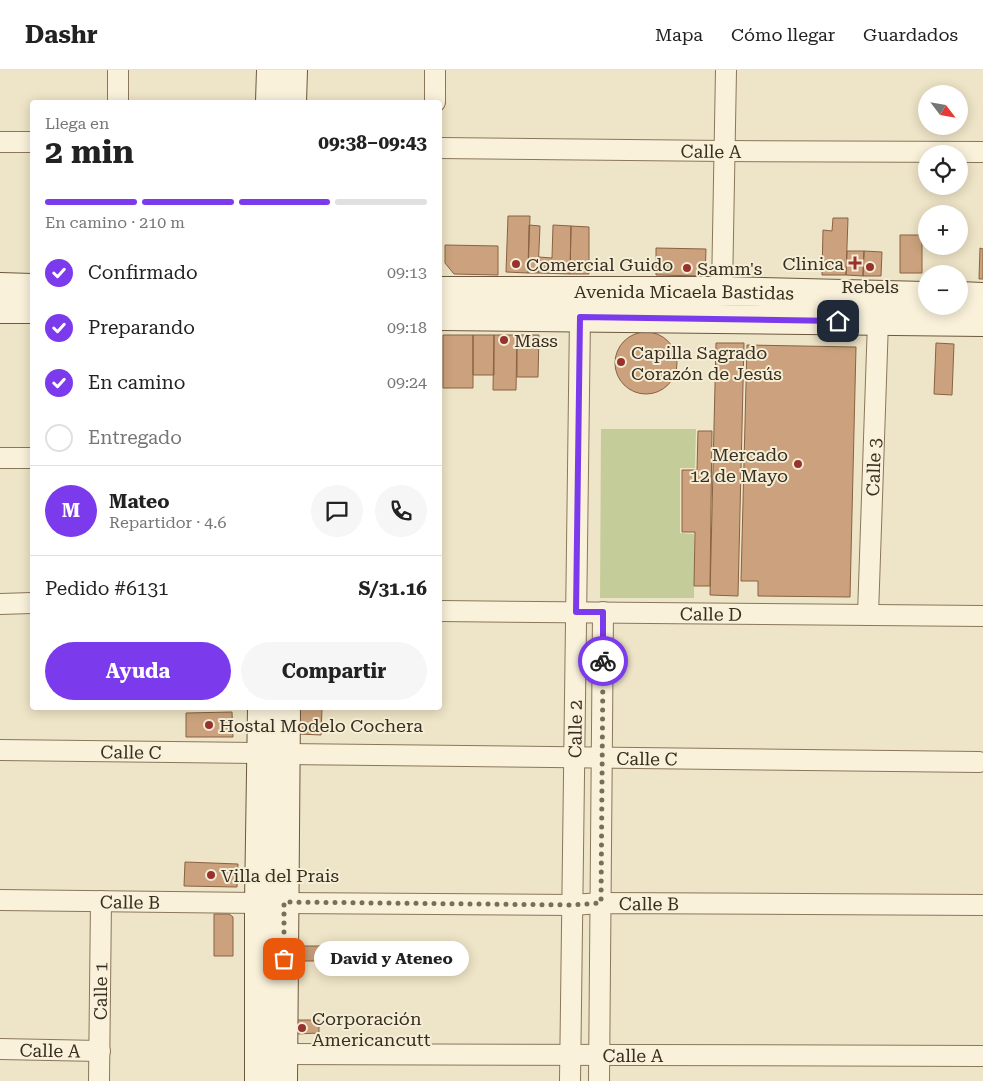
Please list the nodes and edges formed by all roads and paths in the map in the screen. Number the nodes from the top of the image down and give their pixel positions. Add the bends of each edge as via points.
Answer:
1 (118, 70) edge
2 (270, 70) edge
3 (293, 70) edge
4 (435, 70) edge
5 (726, 70) edge
6 (118, 100) edge
7 (270, 100) edge
8 (292, 100) edge
9 (435, 100) edge
10 (0, 142) edge
11 (30, 142) edge
12 (442, 148) edge
13 (725, 152) junction
14 (983, 152) edge
15 (0, 287) edge
16 (30, 288) edge
17 (442, 291) edge
18 (722, 291) junction
19 (918, 296) edge
20 (968, 296) edge
21 (983, 297) edge
22 (0, 309) edge
23 (30, 309) edge
24 (442, 316) edge
25 (580, 317) junction
26 (878, 321) junction
27 (983, 322) edge
28 (0, 458) edge
29 (30, 458) edge
30 (30, 603) edge
31 (0, 604) edge
32 (442, 611) edge
33 (576, 612) junction
34 (603, 612) junction
35 (868, 615) junction
36 (983, 616) edge
37 (263, 710) edge
38 (285, 710) edge
39 (0, 750) edge
40 (274, 753) junction
41 (574, 757) junction
42 (602, 758) junction
43 (979, 762) dead end
44 (0, 900) edge
45 (101, 902) junction
46 (272, 903) junction
47 (601, 903) junction
48 (983, 904) edge
49 (572, 905) junction
50 (0, 1050) edge
51 (100, 1051) junction
52 (570, 1053) junction
53 (283, 1054) junction
54 (599, 1054) junction
55 (983, 1056) edge
56 (99, 1081) edge
57 (258, 1081) edge
58 (283, 1081) edge
59 (570, 1081) edge
60 (599, 1081) edge

1 - 6 street
2 - 7 main road
3 - 8 main road
4 - 9 street
5 - 13 street
10 - 11 street
12 - 13 street, Calle A
13 - 14 street, Calle A
13 - 18 street
15 - 16 main road
17 - 18 main road, Avenida Micaela Bastidas
18 - 19 main road, Avenida Micaela Bastidas
20 - 21 main road
22 - 23 main road
24 - 25 main road, Avenida Micaela Bastidas
25 - 26 main road, Avenida Micaela Bastidas
25 - 33 street, Calle 2
26 - 27 main road, Avenida Micaela Bastidas
26 - 35 street, Calle 3
28 - 29 street
30 - 31 street
32 - 33 street, Calle D
33 - 34 street, Calle D
33 - 41 street, Calle 2
34 - 35 street, Calle D
34 - 42 street, Calle 2
35 - 36 street, Calle D
37 - 40 main road
38 - 40 main road
39 - 40 street, Calle C
40 - 41 street, Calle C
40 - 46 main road
41 - 42 street, Calle C
41 - 49 street, Calle 2
42 - 43 street, Calle C
42 - 47 street, Calle 2
44 - 45 street, Calle B
45 - 46 street, Calle B
45 - 51 street, Calle 1
46 - 49 street, Calle B
46 - 53 main road
46 - 57 main road
47 - 48 street, Calle B
47 - 49 street, Calle B
47 - 54 street, Calle 2
49 - 52 street, Calle 2
50 - 51 street, Calle A
51 - 56 street, Calle 1
52 - 53 street, Calle A
52 - 54 street, Calle A
52 - 59 street, Calle 2
53 - 58 main road
54 - 55 street, Calle A
54 - 60 street, Calle 2

